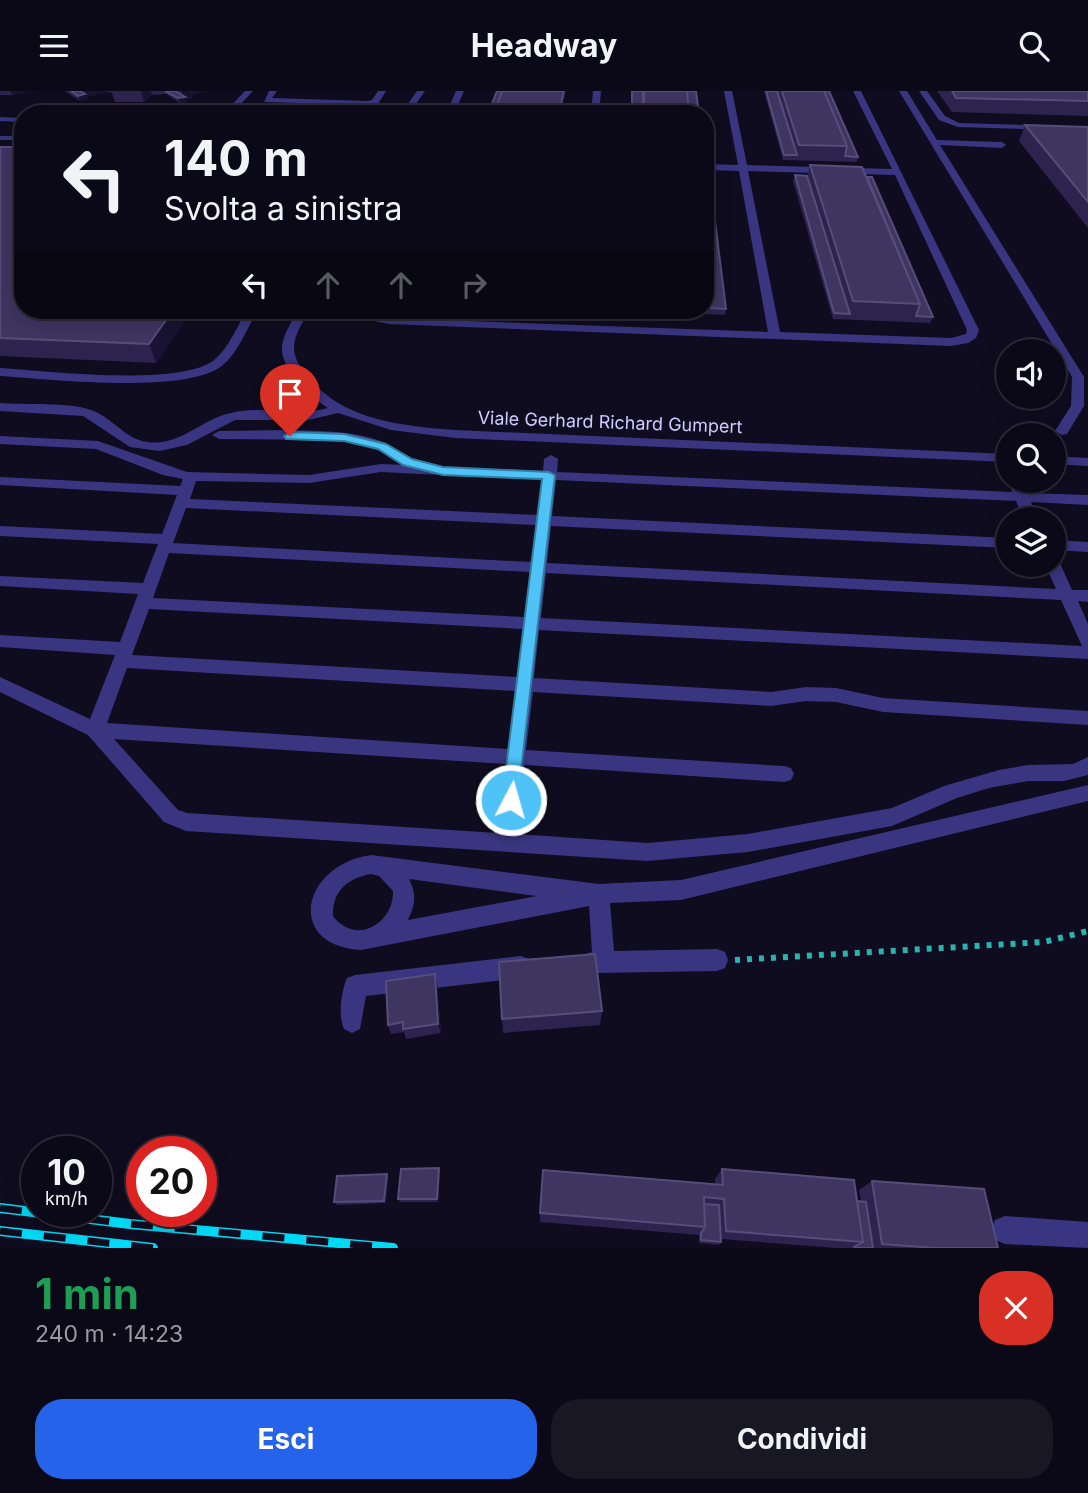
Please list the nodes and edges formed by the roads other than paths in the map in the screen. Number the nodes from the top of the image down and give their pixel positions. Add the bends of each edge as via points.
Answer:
1 (249, 91) edge
2 (274, 91) edge
3 (382, 91) edge
4 (728, 91) edge
5 (857, 91) edge
6 (904, 91) edge
7 (923, 91) edge
8 (361, 103) joint
9 (235, 105) edge
10 (1088, 129) edge
11 (935, 142) junction
12 (1002, 145) dead end
13 (714, 167) edge
14 (742, 169) junction
15 (898, 172) junction
16 (246, 319) edge
17 (300, 319) edge
18 (378, 319) edge
19 (775, 336) junction
20 (0, 372) edge
21 (0, 407) edge
22 (339, 409) junction
23 (1066, 426) edge
24 (219, 435) dead end
25 (0, 440) edge
26 (393, 453) junction
27 (996, 457) edge
28 (1066, 461) edge
29 (1088, 462) edge
30 (550, 467) junction
31 (443, 471) junction
32 (324, 477) junction
33 (0, 481) edge
34 (996, 489) edge
35 (186, 490) junction
36 (1039, 493) edge
37 (1088, 500) edge
38 (544, 520) junction
39 (0, 531) edge
40 (996, 542) edge
41 (165, 544) junction
42 (1066, 546) edge
43 (1088, 547) edge
44 (538, 568) junction
45 (1058, 577) edge
46 (0, 581) edge
47 (1066, 594) junction
48 (146, 596) junction
49 (1088, 596) edge
50 (531, 624) junction
51 (0, 641) edge
52 (1088, 642) edge
53 (1088, 653) edge
54 (123, 655) junction
55 (0, 684) edge
56 (524, 684) junction
57 (1088, 718) edge
58 (95, 730) junction
59 (516, 757) junction
60 (1088, 765) edge
61 (784, 774) dead end
62 (1088, 793) edge
63 (506, 844) junction
64 (380, 866) junction
65 (599, 894) junction
66 (381, 936) junction
67 (717, 960) road end
68 (604, 961) junction
69 (568, 964) edge
70 (543, 966) edge
71 (352, 1021) dead end
72 (1005, 1230) dead end
73 (1088, 1236) edge

1 - 9 street
2 - 8 street via 267,100
3 - 8 street via 374,102
4 - 14 street
5 - 15 street
6 - 11 street
7 - 10 street via 943,118 958,125
11 - 12 street
11 - 23 street via 1078,377 1081,401
13 - 14 street
14 - 15 street
14 - 19 street
15 - 19 street via 972,336 951,342
16 - 20 street via 220,360 201,371 126,377
17 - 22 street, Viale Gerhard Richard Gumpert via 289,341 289,355 311,389
18 - 19 street via 570,323
21 - 22 street via 85,412 127,441 157,447 185,442 234,416 306,416
22 - 27 street, Viale Gerhard Richard Gumpert via 383,425 446,434
24 - 26 street via 338,437
25 - 35 street via 98,445 167,472
26 - 31 street
26 - 32 street
28 - 29 street
30 - 31 street
30 - 34 street
30 - 38 street
31 - 32 street via 373,468
32 - 35 street
33 - 35 street
35 - 38 street
35 - 41 street
36 - 37 street
38 - 40 street
38 - 44 street
39 - 41 street
41 - 44 street
41 - 48 street
42 - 43 street
44 - 47 street
44 - 50 street
45 - 47 street
46 - 48 street
47 - 49 street
47 - 52 street
48 - 50 street
48 - 54 street
50 - 53 street
50 - 56 street
51 - 54 street
54 - 56 street
54 - 58 street
55 - 58 street
56 - 57 street via 771,699 836,695 883,705
56 - 59 street
58 - 59 street
58 - 63 street via 177,820
59 - 61 street
59 - 63 street
60 - 63 street via 1070,772 1023,773 980,783 908,814 715,848 647,852
62 - 65 street via 681,890
64 - 65 street
64 - 66 street via 400,880 406,903 393,928
64 - 66 street via 367,865 342,874 325,894 322,906 329,929 339,937 366,941
65 - 66 street
65 - 68 street
67 - 68 street
68 - 69 street
70 - 71 street via 355,986
72 - 73 street

